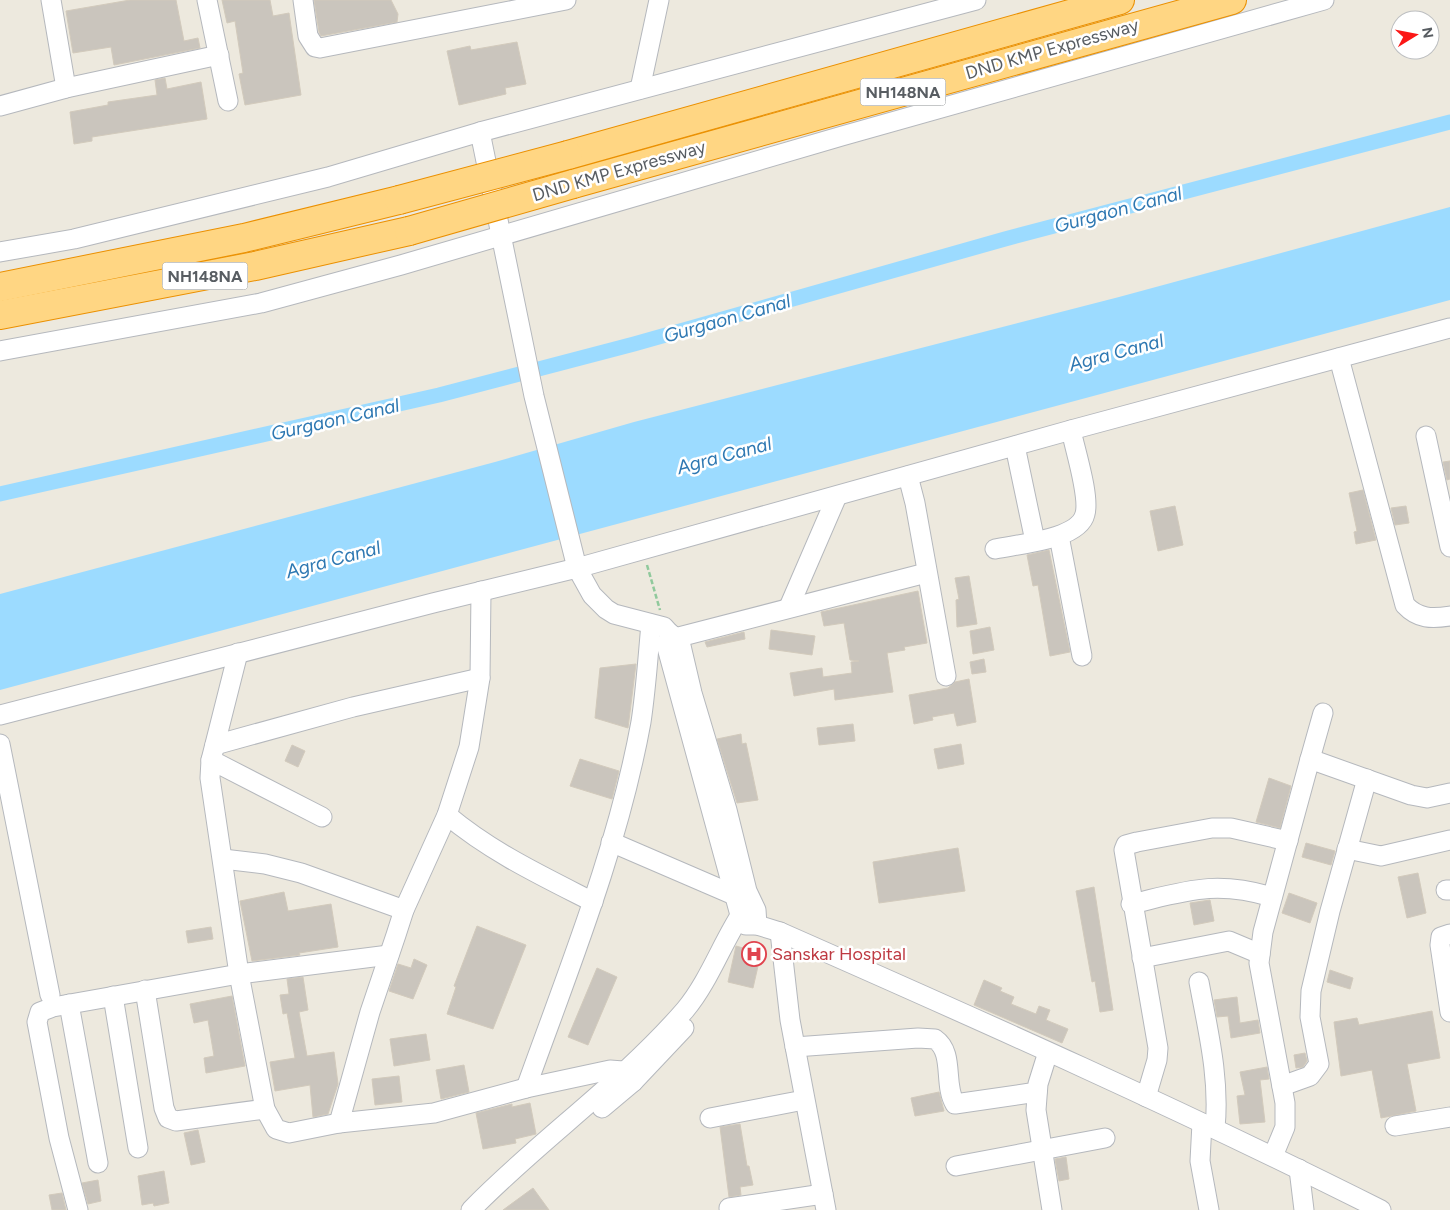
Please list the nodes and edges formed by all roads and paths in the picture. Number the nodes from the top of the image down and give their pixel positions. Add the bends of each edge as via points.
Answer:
1 (51, 0) edge
2 (207, 0) edge
3 (303, 0) edge
4 (566, 0) edge
5 (659, 0) edge
6 (976, 0) edge
7 (1120, 0) edge
8 (1232, 0) edge
9 (1324, 0) edge
10 (219, 55) junction
11 (66, 88) junction
12 (640, 89) junction
13 (228, 101) dead end
14 (0, 106) edge
15 (480, 132) junction
16 (501, 236) junction
17 (0, 252) edge
18 (0, 287) edge
19 (0, 316) edge
20 (1450, 328) edge
21 (0, 351) edge
22 (1339, 358) junction
23 (1070, 430) junction
24 (1426, 436) dead end
25 (1015, 446) junction
26 (908, 476) junction
27 (837, 496) junction
28 (1059, 536) junction
29 (1035, 541) junction
30 (1450, 547) edge
31 (995, 549) dead end
32 (643, 550) junction
33 (577, 568) junction
34 (926, 572) junction
35 (481, 592) junction
36 (789, 607) junction
37 (1450, 616) edge
38 (665, 631) junction
39 (238, 654) junction
40 (1082, 656) dead end
41 (946, 676) dead end
42 (480, 678) junction
43 (1323, 713) dead end
44 (0, 715) edge
45 (0, 744) edge
46 (213, 753) junction
47 (1310, 759) junction
48 (1367, 779) junction
49 (1450, 793) edge
50 (447, 815) junction
51 (322, 817) dead end
52 (1450, 840) edge
53 (1288, 841) junction
54 (611, 842) junction
55 (1347, 850) junction
56 (224, 859) junction
57 (1272, 897) junction
58 (593, 902) junction
59 (1132, 904) junction
60 (404, 910) junction
61 (747, 911) junction
62 (780, 932) junction
63 (1450, 934) edge
64 (1260, 954) junction
65 (389, 955) junction
66 (1142, 958) junction
67 (239, 974) junction
68 (1199, 982) dead end
69 (145, 990) junction
70 (50, 995) dead end
71 (113, 996) junction
72 (69, 1004) junction
73 (1450, 1012) edge
74 (795, 1047) junction
75 (1048, 1052) junction
76 (628, 1077) junction
77 (1282, 1086) junction
78 (526, 1088) junction
79 (1037, 1092) junction
80 (1146, 1097) junction
81 (804, 1100) junction
82 (265, 1109) junction
83 (1450, 1117) edge
84 (710, 1118) dead end
85 (339, 1123) junction
86 (1208, 1125) junction
87 (1394, 1126) dead end
88 (1105, 1138) dead end
89 (138, 1148) dead end
90 (1041, 1148) junction
91 (1273, 1156) junction
92 (98, 1162) dead end
93 (956, 1166) dead end
94 (1298, 1169) junction
95 (825, 1202) edge
96 (729, 1208) dead end
97 (78, 1210) edge
98 (471, 1210) edge
99 (486, 1210) edge
100 (1052, 1210) edge
101 (1209, 1210) edge
102 (1304, 1210) edge
103 (1381, 1210) edge

1 - 11 street
2 - 10 street
3 - 4 street via 308,36 315,48
5 - 12 street
6 - 12 street
7 - 18 highway, DND KMP Expressway / NH148NA, bridge via 399,200 244,238
8 - 19 highway, DND KMP Expressway / NH148NA, bridge via 409,231 255,266
9 - 16 street
10 - 11 street
10 - 13 street
11 - 14 street
12 - 15 street
15 - 16 street
15 - 17 street via 328,177 74,239
16 - 21 street via 261,303
16 - 33 street via 534,396
20 - 22 street
22 - 23 street
22 - 37 street via 1405,605 1413,614 1434,618
23 - 25 street
23 - 28 street via 1086,512 1076,528
24 - 30 street
25 - 26 street
25 - 29 street
26 - 27 street
26 - 34 street
27 - 32 street
27 - 36 street
28 - 29 street
28 - 40 street
29 - 31 street
32 - 33 street
32 - 38 path
33 - 35 street
33 - 38 street via 592,595 606,609
34 - 36 street
34 - 41 street
35 - 39 street
35 - 42 street
36 - 38 street
38 - 54 street
38 - 61 street via 666,644
39 - 44 street
39 - 46 street
42 - 46 street via 353,708
42 - 50 street via 469,747
43 - 47 street
45 - 70 street
46 - 51 street
46 - 56 street via 212,796
47 - 48 street
47 - 53 street
48 - 49 street via 1427,798
48 - 55 street
50 - 58 street via 496,852
50 - 60 street
52 - 55 street via 1381,856
53 - 57 street
53 - 59 street via 1240,830 1212,828 1126,845
54 - 58 street
54 - 61 street
55 - 77 street via 1311,991 1310,1017 1319,1064 1310,1076
56 - 60 street via 301,873
56 - 67 street
57 - 59 street via 1246,889 1209,887
57 - 64 street
58 - 78 street
59 - 66 street
60 - 65 street
61 - 62 street
61 - 76 street via 715,982 693,1017
62 - 74 street
62 - 75 street
63 - 73 street via 1441,937 1440,945
64 - 66 street via 1228,941
64 - 77 street via 1261,978
65 - 67 street
65 - 85 street
66 - 80 street via 1158,1048
67 - 69 street
67 - 82 street
68 - 86 street via 1218,1100
69 - 71 street
69 - 82 street via 168,1118 176,1120
71 - 72 street
71 - 89 street
72 - 92 street
72 - 97 street via 40,1012 37,1022 59,1138
74 - 79 street via 929,1038 940,1043 945,1050 955,1104
74 - 81 street
75 - 79 street
75 - 80 street
76 - 78 street via 610,1070
76 - 98 street
76 - 99 street
77 - 91 street via 1285,1127
78 - 85 street via 434,1114
79 - 90 street
80 - 86 street
81 - 84 street
81 - 95 street
82 - 85 street via 273,1126 280,1132
83 - 87 street
86 - 91 street
86 - 101 street via 1200,1162
88 - 90 street
90 - 93 street
90 - 100 street
91 - 94 street
94 - 102 street
94 - 103 street
95 - 96 street

